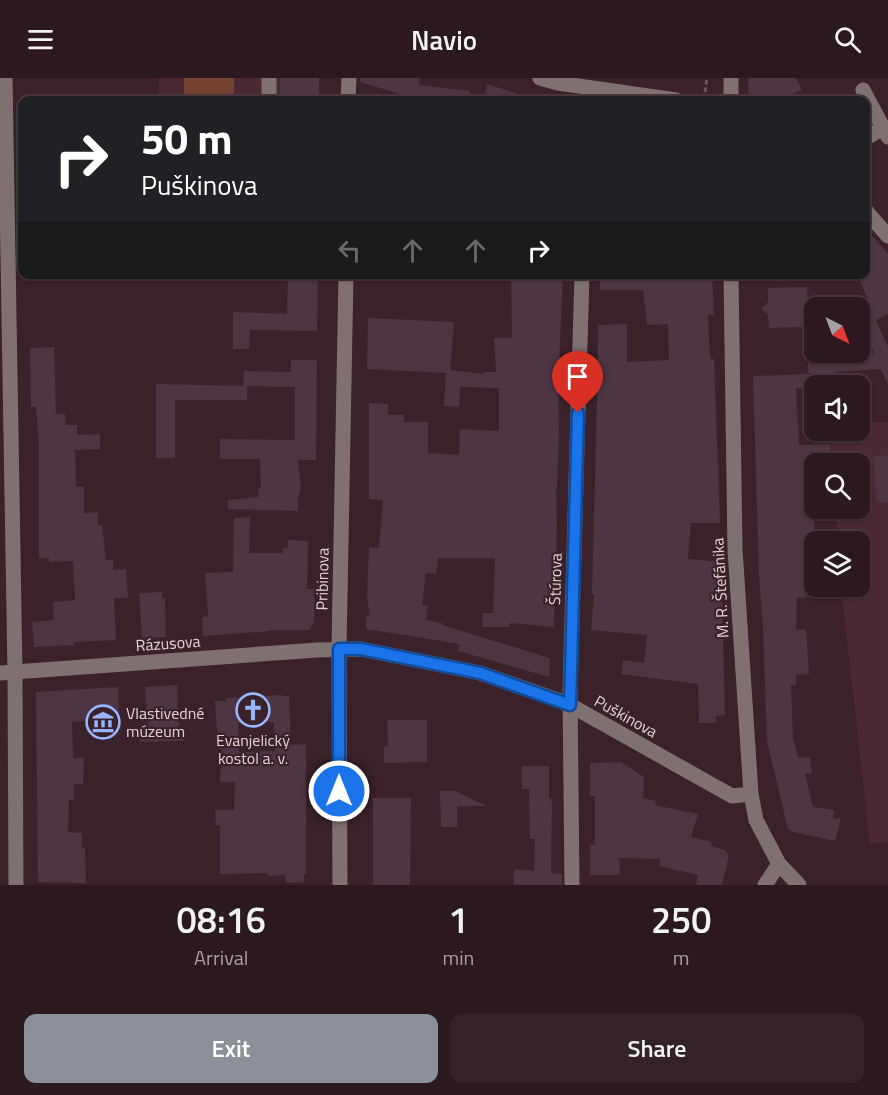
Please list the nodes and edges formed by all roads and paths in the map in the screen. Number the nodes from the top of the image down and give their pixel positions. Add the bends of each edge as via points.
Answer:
1 (5, 78) edge
2 (269, 78) edge
3 (349, 78) edge
4 (540, 78) edge
5 (707, 78) edge
6 (731, 78) edge
7 (588, 88) edge
8 (863, 90) dead end
9 (705, 92) dead end
10 (269, 96) edge
11 (348, 96) edge
12 (647, 96) edge
13 (731, 96) edge
14 (866, 96) edge
15 (870, 103) edge
16 (885, 132) edge
17 (870, 137) edge
18 (870, 216) edge
19 (888, 236) edge
20 (346, 279) edge
21 (582, 279) edge
22 (731, 279) edge
23 (339, 649) junction
24 (7, 672) edge
25 (570, 705) junction
26 (751, 794) junction
27 (779, 864) junction
28 (16, 885) edge
29 (340, 885) edge
30 (572, 885) edge
31 (765, 885) edge
32 (799, 885) edge

1 - 24 street
2 - 10 street
3 - 11 street
4 - 7 street
5 - 9 path
6 - 13 street
7 - 12 street
8 - 14 street
15 - 16 street
16 - 17 street
18 - 19 street
20 - 23 street, Pribinova
21 - 25 street, Štúrova
22 - 26 street, M. R. Štefánika via 735,549
23 - 24 street, Rázusova
23 - 25 street, Puškinova via 361,649 480,673
23 - 29 street, Pribinova
24 - 28 street
25 - 26 street, Puškinova via 732,796
25 - 30 street, Štúrova
26 - 27 street, M. R. Štefánika via 756,820
27 - 31 street
27 - 32 street, M. R. Štefánika

